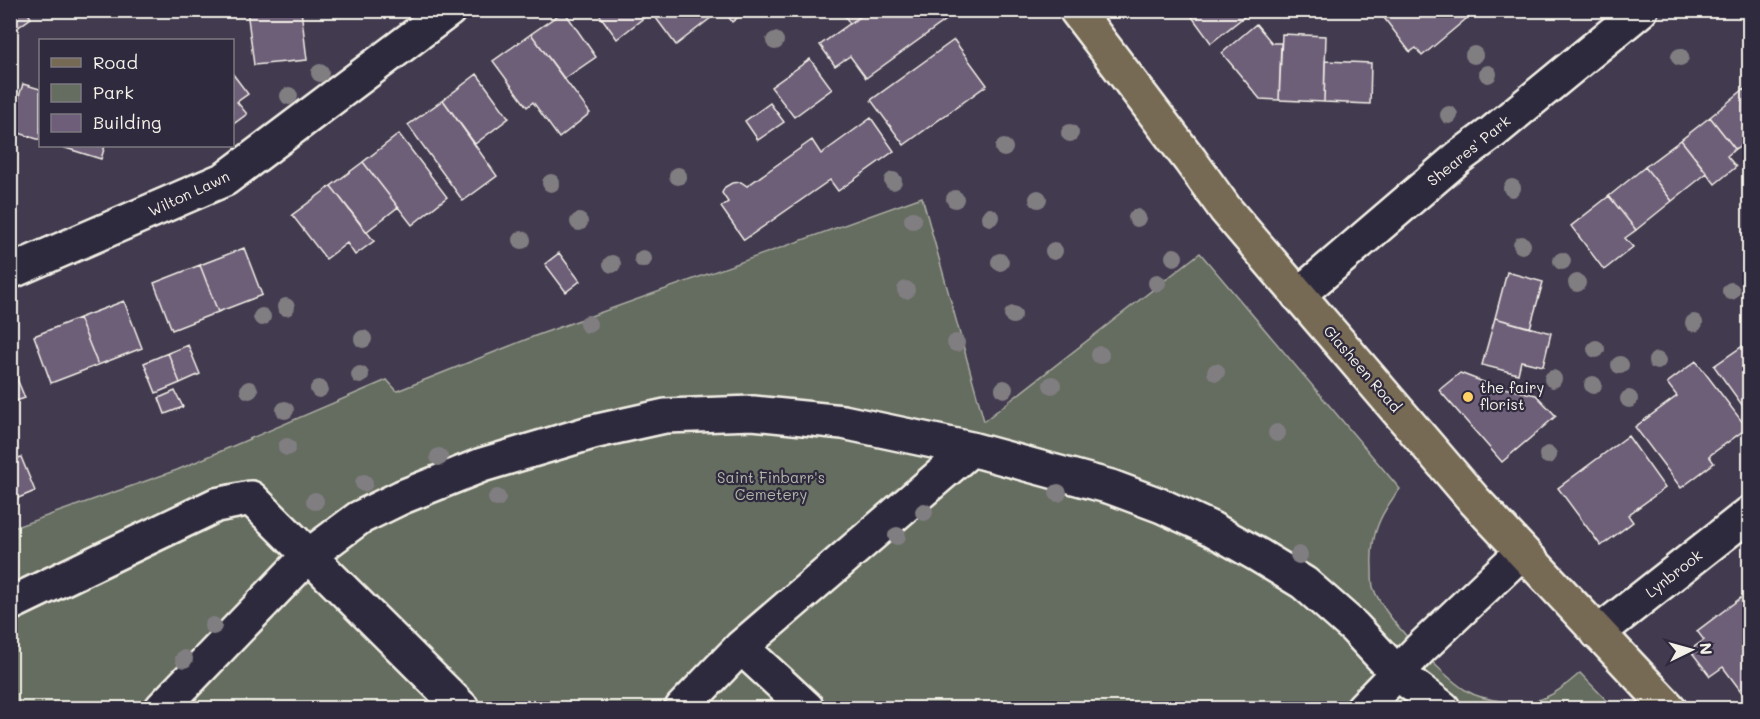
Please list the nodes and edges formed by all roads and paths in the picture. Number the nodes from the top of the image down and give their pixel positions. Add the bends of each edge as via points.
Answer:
1 (1076, 10) edge
2 (1641, 10) edge
3 (430, 16) edge
4 (14, 265) edge
5 (1298, 295) junction
6 (971, 449) junction
7 (1749, 513) edge
8 (1522, 552) junction
9 (308, 556) junction
10 (10, 604) edge
11 (1598, 633) junction
12 (741, 647) junction
13 (1396, 674) junction
14 (162, 708) edge
15 (462, 708) edge
16 (681, 708) edge
17 (807, 708) edge
18 (1363, 708) edge
19 (1443, 708) edge
20 (1669, 708) edge

1 - 5 main road, Glasheen Road via 1226,210
2 - 5 street, Sheares' Park via 1459,157
3 - 4 street, Wilton Lawn via 225,179
5 - 8 main road, Glasheen Road
6 - 9 street via 843,422 753,413 665,417 582,435 482,465 359,518
6 - 12 street
6 - 13 street via 1111,487 1212,529 1304,583 1354,627
7 - 11 street, Lynbrook
8 - 11 main road, Glasheen Road
8 - 13 street
9 - 10 street via 251,498 216,505
9 - 14 street
9 - 15 street
11 - 20 main road, Glasheen Road
12 - 16 street
12 - 17 street
13 - 18 street
13 - 19 street

